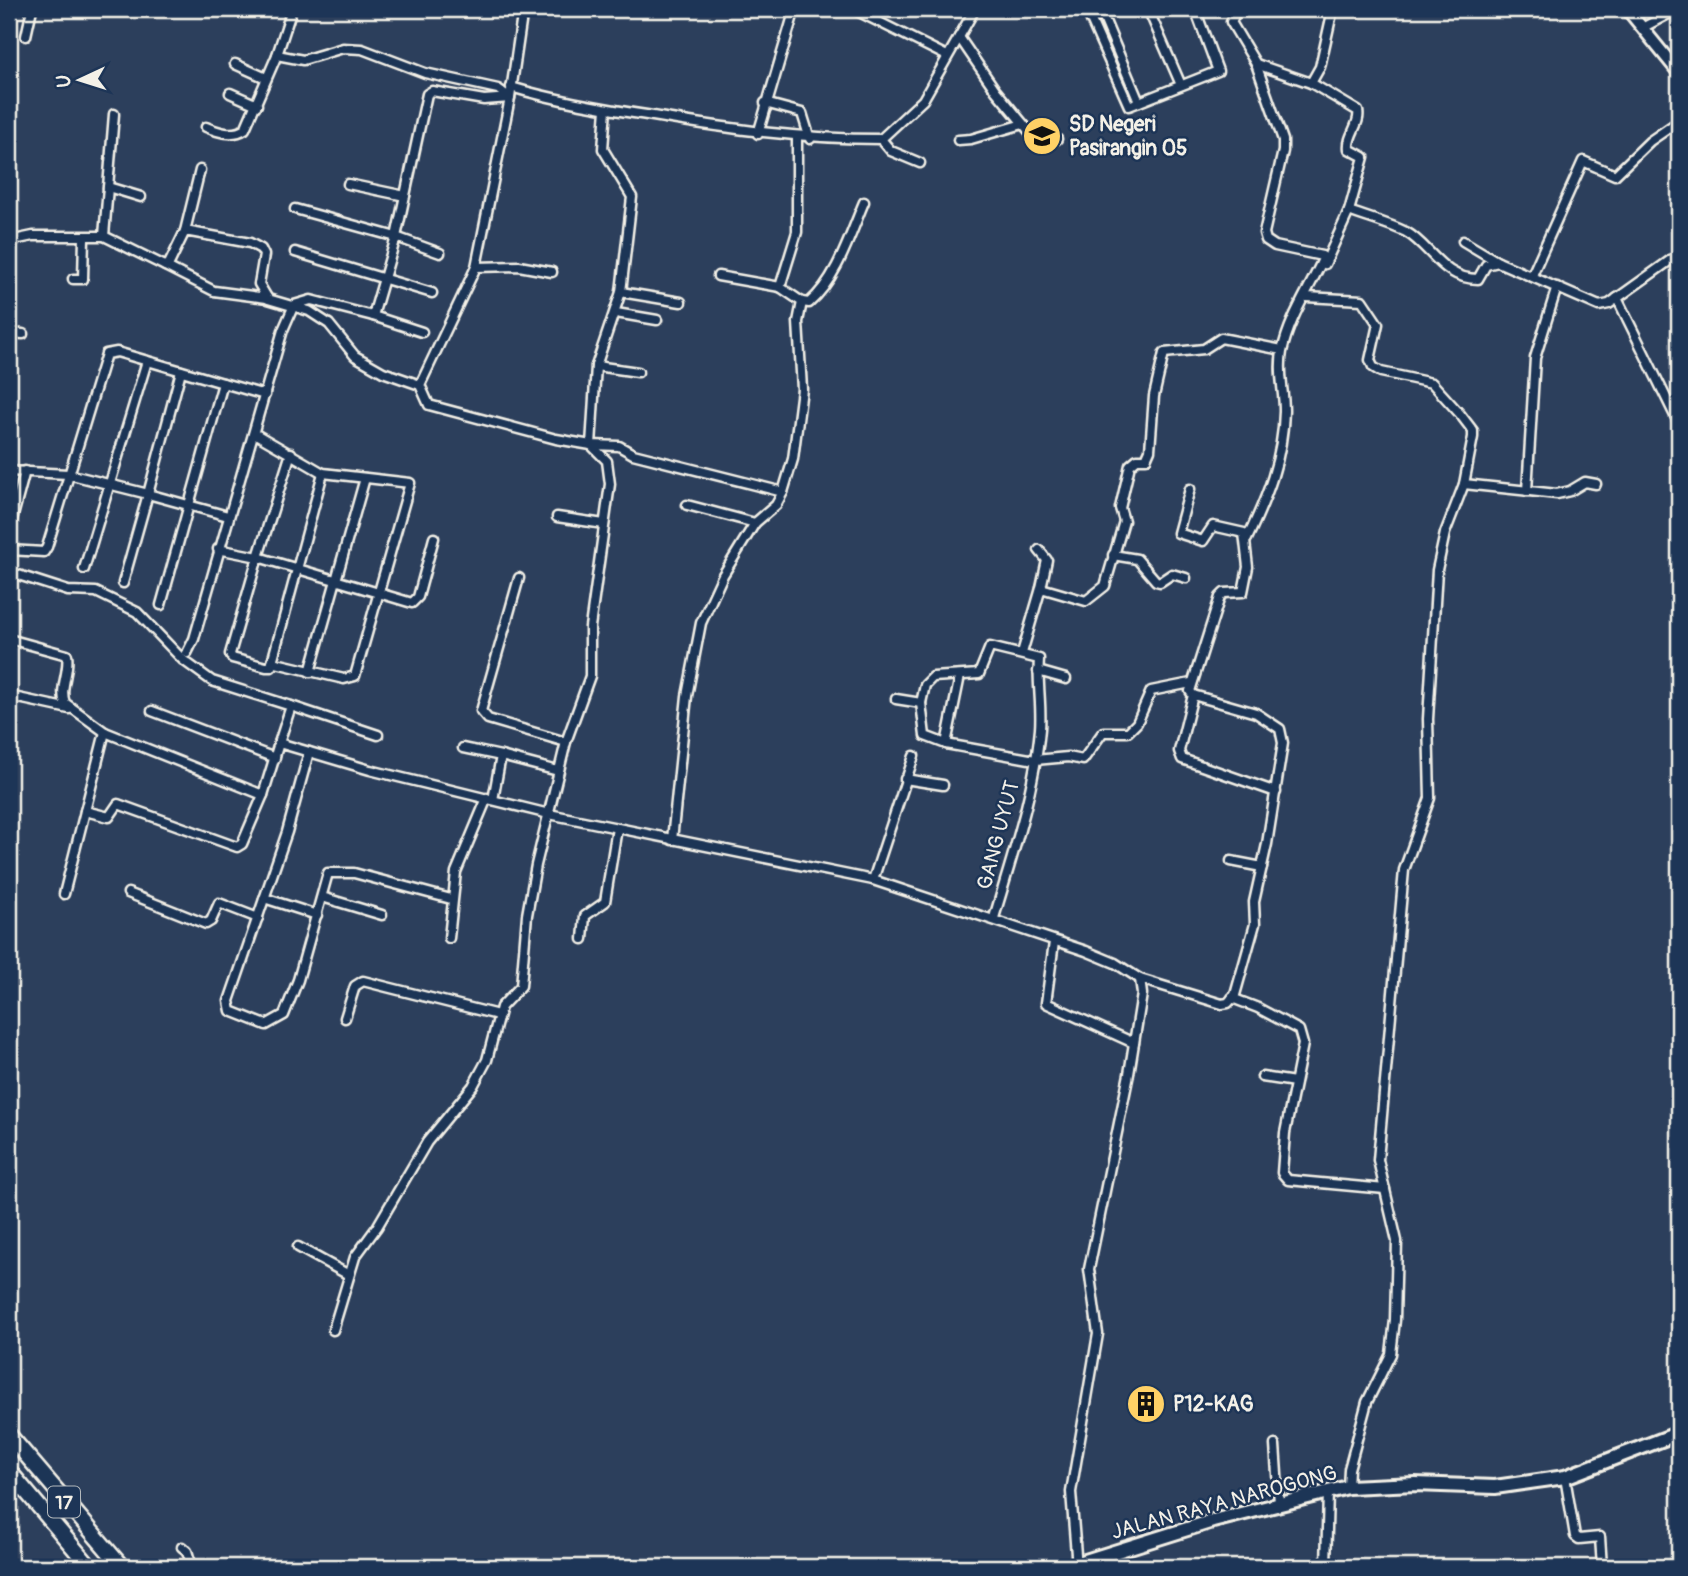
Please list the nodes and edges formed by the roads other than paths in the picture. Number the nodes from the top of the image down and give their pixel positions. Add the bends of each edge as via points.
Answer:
1 (32, 9) edge
2 (292, 9) edge
3 (523, 9) edge
4 (795, 9) edge
5 (853, 9) edge
6 (975, 9) edge
7 (1148, 9) edge
8 (1195, 9) edge
9 (1237, 9) edge
10 (1333, 9) edge
11 (1627, 9) edge
12 (1678, 9) edge
13 (1101, 10) edge
14 (1087, 13) edge
15 (1642, 28) junction
16 (26, 36) dead end
17 (959, 37) junction
18 (277, 55) junction
19 (947, 56) junction
20 (235, 64) dead end
21 (1256, 64) junction
22 (1679, 73) edge
23 (266, 78) junction
24 (1311, 83) junction
25 (1181, 85) junction
26 (511, 87) junction
27 (230, 93) dead end
28 (510, 98) junction
29 (1139, 102) junction
30 (765, 103) junction
31 (257, 105) junction
32 (606, 109) junction
33 (114, 114) dead end
34 (1679, 121) edge
35 (1023, 124) junction
36 (206, 127) dead end
37 (758, 134) junction
38 (797, 138) junction
39 (810, 139) junction
40 (881, 139) junction
41 (1057, 139) dead end
42 (958, 140) dead end
43 (920, 163) dead end
44 (12, 169) dead end
45 (200, 170) dead end
46 (348, 184) dead end
47 (108, 187) junction
48 (9, 196) edge
49 (405, 196) junction
50 (141, 197) dead end
51 (864, 202) dead end
52 (295, 209) dead end
53 (1349, 211) junction
54 (185, 231) junction
55 (104, 236) junction
56 (85, 237) junction
57 (396, 237) junction
58 (9, 241) edge
59 (1463, 241) dead end
60 (295, 252) dead end
61 (440, 253) dead end
62 (1679, 254) edge
63 (1498, 262) junction
64 (165, 266) junction
65 (476, 267) junction
66 (552, 272) dead end
67 (1532, 275) junction
68 (718, 276) dead end
69 (385, 278) junction
70 (73, 279) dead end
71 (780, 287) junction
72 (1557, 287) junction
73 (621, 292) junction
74 (432, 293) dead end
75 (1310, 296) junction
76 (1618, 298) junction
77 (268, 299) junction
78 (681, 302) dead end
79 (802, 302) junction
80 (295, 305) junction
81 (616, 313) junction
82 (373, 316) junction
83 (657, 320) dead end
84 (422, 332) dead end
85 (9, 333) edge
86 (23, 334) dead end
87 (1282, 350) junction
88 (147, 361) junction
89 (596, 366) junction
90 (181, 371) junction
91 (638, 372) dead end
92 (223, 383) junction
93 (420, 385) junction
94 (265, 395) junction
95 (1679, 424) edge
96 (254, 433) junction
97 (591, 445) junction
98 (291, 453) junction
99 (9, 471) edge
100 (25, 471) junction
101 (323, 473) junction
102 (68, 474) junction
103 (365, 478) junction
104 (109, 484) junction
105 (1464, 484) junction
106 (1596, 484) dead end
107 (1191, 489) dead end
108 (1527, 491) junction
109 (783, 492) junction
110 (148, 494) junction
111 (687, 505) dead end
112 (187, 506) junction
113 (228, 516) junction
114 (557, 517) dead end
115 (755, 523) junction
116 (604, 524) junction
117 (9, 531) edge
118 (434, 538) dead end
119 (1247, 539) junction
120 (218, 549) junction
121 (9, 550) edge
122 (1039, 550) dead end
123 (1113, 555) junction
124 (258, 557) junction
125 (84, 569) dead end
126 (297, 569) junction
127 (9, 572) edge
128 (519, 578) dead end
129 (1186, 578) dead end
130 (338, 581) junction
131 (123, 583) dead end
132 (1041, 588) junction
133 (380, 593) junction
134 (161, 604) dead end
135 (9, 639) edge
136 (187, 653) dead end
137 (1022, 653) junction
138 (272, 662) junction
139 (1038, 671) junction
140 (310, 672) junction
141 (960, 676) junction
142 (1066, 679) dead end
143 (1191, 683) junction
144 (1193, 695) junction
145 (9, 696) edge
146 (896, 699) dead end
147 (921, 703) junction
148 (291, 706) junction
149 (72, 710) junction
150 (152, 711) dead end
151 (105, 732) junction
152 (378, 735) dead end
153 (566, 742) junction
154 (279, 743) junction
155 (946, 744) junction
156 (463, 748) dead end
157 (309, 752) junction
158 (501, 756) junction
159 (914, 757) dead end
160 (275, 758) junction
161 (1035, 760) junction
162 (558, 771) junction
163 (905, 779) junction
164 (943, 785) dead end
165 (1276, 792) junction
166 (263, 795) junction
167 (490, 799) junction
168 (85, 811) junction
169 (549, 814) junction
170 (617, 828) junction
171 (672, 840) junction
172 (1231, 861) dead end
173 (1262, 867) junction
174 (873, 880) junction
175 (128, 892) dead end
176 (64, 894) dead end
177 (322, 897) junction
178 (264, 898) junction
179 (451, 900) junction
180 (317, 915) junction
181 (382, 915) dead end
182 (258, 918) junction
183 (994, 918) junction
184 (449, 938) dead end
185 (583, 939) dead end
186 (1054, 942) junction
187 (1140, 979) junction
188 (1232, 998) junction
189 (498, 1016) junction
190 (345, 1018) dead end
191 (1134, 1043) junction
192 (1262, 1077) dead end
193 (1294, 1082) junction
194 (1385, 1189) junction
195 (298, 1247) dead end
196 (347, 1274) junction
197 (333, 1331) dead end
198 (1679, 1433) edge
199 (9, 1435) edge
200 (1275, 1445) dead end
201 (9, 1471) edge
202 (1565, 1477) junction
203 (1349, 1487) junction
204 (1328, 1491) junction
205 (1279, 1503) junction
206 (182, 1547) dead end
207 (1073, 1566) edge
208 (90, 1567) edge
209 (122, 1567) edge
210 (192, 1567) edge
211 (1326, 1567) edge
212 (1602, 1567) edge

1 - 16 street
2 - 18 street
3 - 26 street
4 - 30 street
5 - 19 street
6 - 17 street
7 - 25 street
8 - 25 street via 1218,71
9 - 21 street via 1231,22
10 - 24 street via 1320,67
11 - 15 main road
12 - 15 street
13 - 14 street
13 - 29 street
14 - 29 street via 1129,106
15 - 22 main road
17 - 19 street
17 - 35 street
18 - 23 street
18 - 28 street via 303,60 343,48 362,49 425,73 498,89
19 - 40 street via 923,100
20 - 23 street
21 - 24 street
21 - 75 street via 1284,146 1264,233 1275,246 1323,258
23 - 31 street
24 - 53 street via 1358,111 1348,144 1364,157
25 - 29 street
26 - 28 street
26 - 32 street
27 - 31 street
28 - 49 street via 427,94
28 - 65 street
30 - 37 street
30 - 39 street via 802,113
31 - 36 street via 245,129 238,133
32 - 37 street
32 - 73 street via 603,149 632,197
33 - 47 street
34 - 67 street via 1615,175 1583,161
35 - 41 street via 1034,137
35 - 42 street
37 - 38 street
38 - 39 street
38 - 71 street via 797,232
39 - 40 street
40 - 43 street via 891,151
44 - 48 street
45 - 54 street
46 - 49 street
47 - 50 street
47 - 55 street
49 - 57 street
51 - 79 street via 842,254 817,296 809,303
52 - 57 street
53 - 63 street via 1406,233 1438,264 1471,278 1478,279 1486,265
53 - 75 street
54 - 64 street
54 - 77 street via 261,249 259,284
55 - 56 street
55 - 64 street
56 - 58 street via 33,236
56 - 70 street via 83,279
57 - 61 street
57 - 69 street
59 - 63 street
60 - 69 street
62 - 76 street
63 - 67 street
64 - 77 street via 214,291
65 - 66 street via 519,266
65 - 93 street
67 - 72 street
68 - 71 street
69 - 74 street
69 - 82 street
71 - 79 street
72 - 76 street via 1600,306
72 - 108 street via 1535,358
73 - 78 street
73 - 81 street
75 - 87 street via 1291,319
75 - 105 street via 1362,300 1378,324 1370,360 1373,367 1432,383 1443,392 1473,431
76 - 95 street
77 - 80 street
79 - 109 street via 798,322 800,410
80 - 82 street via 311,300
80 - 93 street via 329,324 355,356
80 - 94 street
81 - 83 street
81 - 89 street
82 - 84 street
85 - 86 street
87 - 119 street via 1281,451
87 - 123 street via 1220,338 1204,349 1164,353 1154,396 1150,450 1146,459 1138,458 1130,465 1120,508 1124,521
88 - 90 street
88 - 102 street via 117,352 106,354
88 - 104 street
89 - 91 street
89 - 97 street
90 - 92 street
90 - 110 street
92 - 94 street
92 - 112 street
93 - 97 street via 429,405
94 - 96 street
96 - 98 street
96 - 113 street
97 - 109 street via 619,446 633,454
97 - 116 street via 607,461 610,484
98 - 101 street
98 - 124 street
99 - 100 street
100 - 102 street
100 - 117 street
101 - 103 street
101 - 126 street
102 - 104 street
102 - 121 street via 44,552
103 - 130 street
103 - 133 street via 410,483
104 - 110 street
104 - 125 street
105 - 108 street
105 - 194 street via 1437,570 1428,719 1430,798 1404,870 1378,1160
106 - 108 street via 1585,482 1563,493
107 - 119 street via 1178,533 1204,541 1213,526 1244,533
109 - 115 street
110 - 112 street
110 - 131 street
111 - 115 street
112 - 113 street
112 - 134 street
113 - 120 street
114 - 116 street
115 - 171 street via 701,622 687,696
116 - 153 street via 590,627 590,676
118 - 133 street via 415,600 407,602
119 - 143 street via 1243,592 1220,597
120 - 124 street
120 - 136 street
122 - 132 street via 1047,560
123 - 129 street via 1137,559 1156,581 1172,574
123 - 132 street via 1105,586 1091,599
124 - 126 street
124 - 138 street via 230,654 266,667
126 - 130 street
126 - 138 street
127 - 148 street via 68,591 96,592 137,612 183,660 212,681
128 - 153 street via 481,711 488,719
130 - 133 street
130 - 140 street
132 - 137 street
133 - 140 street via 355,676 344,679
135 - 149 street via 67,655 62,696
137 - 139 street via 1038,659
137 - 141 street via 990,647 979,674
138 - 140 street
139 - 142 street
139 - 161 street, GANG UYUT via 1041,701
141 - 147 street via 933,677 925,685
141 - 155 street
143 - 144 street
143 - 161 street via 1151,691 1137,723 1128,732 1103,732 1083,760
144 - 165 street via 1256,713 1280,729 1283,743
144 - 165 street via 1182,759
145 - 149 street
146 - 147 street
147 - 155 street via 925,736
148 - 152 street
148 - 154 street
149 - 151 street
150 - 160 street
151 - 166 street
151 - 168 street
153 - 162 street
154 - 157 street
154 - 160 street
155 - 161 street
156 - 158 street
157 - 167 street
157 - 178 street
158 - 162 street
158 - 167 street
159 - 163 street
160 - 166 street
161 - 183 street, GANG UYUT via 1025,813
162 - 169 street
163 - 164 street
163 - 174 street
165 - 173 street
166 - 168 street via 237,847 118,804 109,817
167 - 169 street
167 - 179 street via 456,872
168 - 176 street
169 - 170 street
169 - 189 street via 527,915 524,973 518,991
170 - 171 street
170 - 185 street via 605,902 585,916
171 - 174 street
172 - 173 street
173 - 188 street via 1254,902 1255,925
174 - 183 street
175 - 182 street via 206,923 219,903
177 - 179 street via 332,871
177 - 180 street
177 - 181 street
178 - 180 street
178 - 182 street
179 - 184 street
180 - 182 street via 284,1015 266,1025 231,1011 229,1006
183 - 186 street
186 - 187 street via 1105,959
186 - 191 street via 1046,1003
187 - 188 street via 1222,1004
187 - 191 street
188 - 193 street via 1299,1030 1303,1044
189 - 190 street via 363,981 355,986
189 - 196 street via 487,1060 427,1142
191 - 207 street via 1089,1269 1098,1334 1071,1492
192 - 193 street
193 - 194 street via 1282,1173 1288,1180
194 - 203 street via 1397,1241 1394,1332 1391,1354 1367,1402 1349,1469
195 - 196 street
196 - 197 street
198 - 202 main road, JALAN RAYA NAROGONG
199 - 209 highway, 17
200 - 205 street
201 - 208 highway, 17
202 - 203 main road, JALAN RAYA NAROGONG via 1495,1487
202 - 212 street via 1575,1536 1600,1537
203 - 204 main road, JALAN RAYA NAROGONG
204 - 205 main road, JALAN RAYA NAROGONG
204 - 211 street
205 - 207 main road, JALAN RAYA NAROGONG
206 - 210 street

